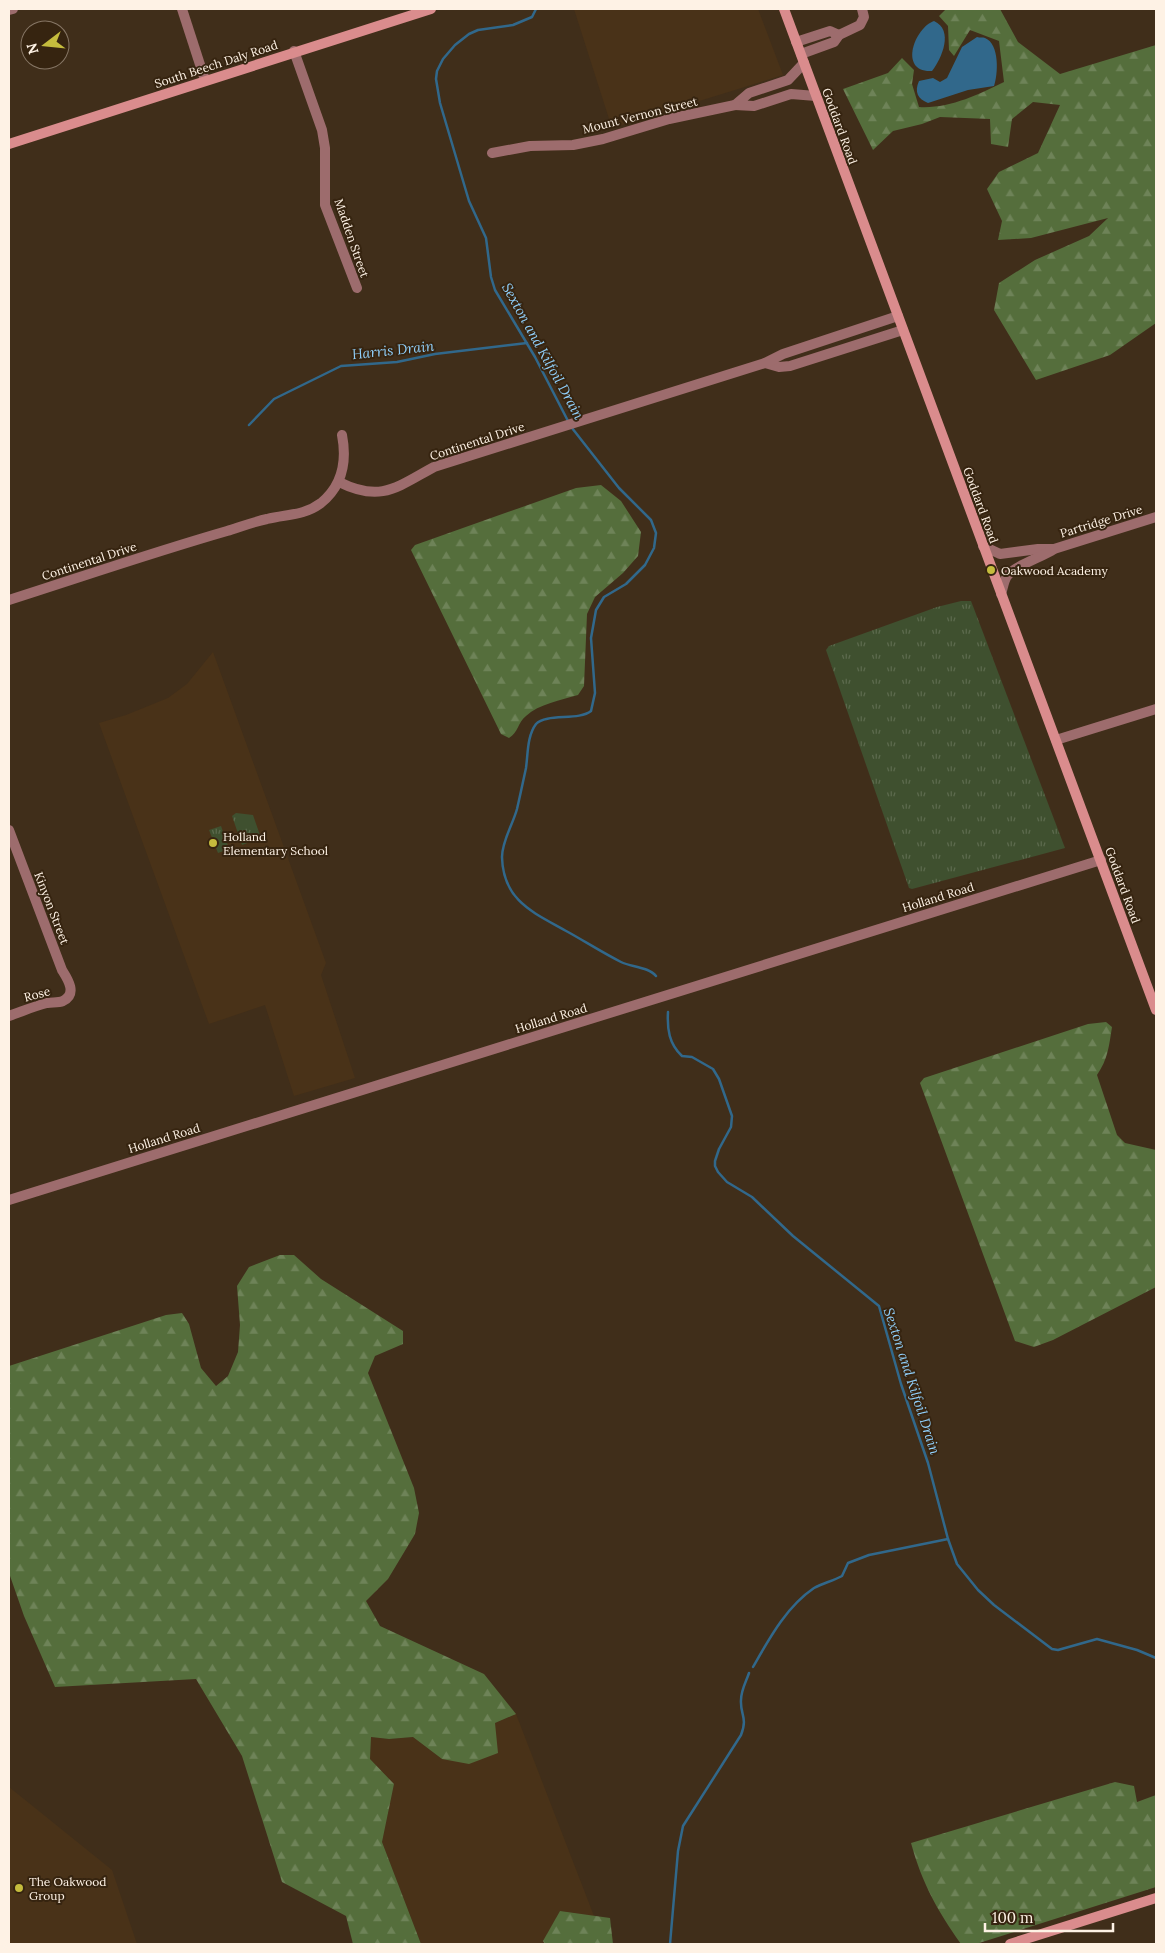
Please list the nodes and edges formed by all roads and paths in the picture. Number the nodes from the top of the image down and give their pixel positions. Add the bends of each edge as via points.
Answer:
1 (12, 9) edge
2 (182, 9) edge
3 (428, 9) edge
4 (784, 9) edge
5 (862, 9) edge
6 (9, 10) edge
7 (839, 35) junction
8 (796, 42) junction
9 (294, 51) junction
10 (802, 59) junction
11 (205, 80) junction
12 (816, 96) junction
13 (735, 105) junction
14 (9, 144) edge
15 (492, 153) dead end
16 (357, 288) dead end
17 (898, 316) junction
18 (903, 330) junction
19 (765, 363) junction
20 (342, 434) dead end
21 (339, 482) junction
22 (1156, 517) edge
23 (983, 546) junction
24 (1054, 549) junction
25 (1001, 594) junction
26 (9, 600) edge
27 (1156, 709) edge
28 (1056, 740) junction
29 (9, 830) edge
30 (1101, 860) junction
31 (69, 995) joint
32 (1156, 1010) edge
33 (9, 1016) edge
34 (9, 1200) edge
35 (1156, 1898) edge
36 (1010, 1944) edge

1 - 6 street
2 - 11 street
3 - 9 main road, South Beech Daly Road
4 - 8 main road, Goddard Road
5 - 7 street via 864,17 860,25
7 - 8 street via 830,31
7 - 10 street via 834,42
8 - 10 main road, Goddard Road
9 - 11 main road, South Beech Daly Road
9 - 16 street, Madden Street via 322,130 325,205
10 - 12 main road, Goddard Road
10 - 13 street, Mount Vernon Street via 788,80 749,92
11 - 14 main road, South Beech Daly Road
12 - 13 street, Mount Vernon Street via 791,94 754,106
12 - 17 main road, Goddard Road
13 - 15 street, Mount Vernon Street via 573,145 530,146
17 - 18 main road, Goddard Road
17 - 19 street, Continental Drive
18 - 19 street, Continental Drive via 790,366
18 - 23 main road, Goddard Road
19 - 21 street, Continental Drive via 434,467 386,492 364,492
20 - 21 street via 345,456
21 - 26 street, Continental Drive via 322,502 303,513 267,519
22 - 24 street, Partridge Drive
23 - 24 street via 1000,554
23 - 25 main road, Goddard Road
24 - 25 street via 1008,575
25 - 28 main road, Goddard Road
27 - 28 street
28 - 30 main road, Goddard Road
29 - 31 street, Kinyon Street via 62,970 70,982
30 - 32 main road, Goddard Road
30 - 34 street, Holland Road
31 - 33 street, Rose via 63,1000
35 - 36 main road

